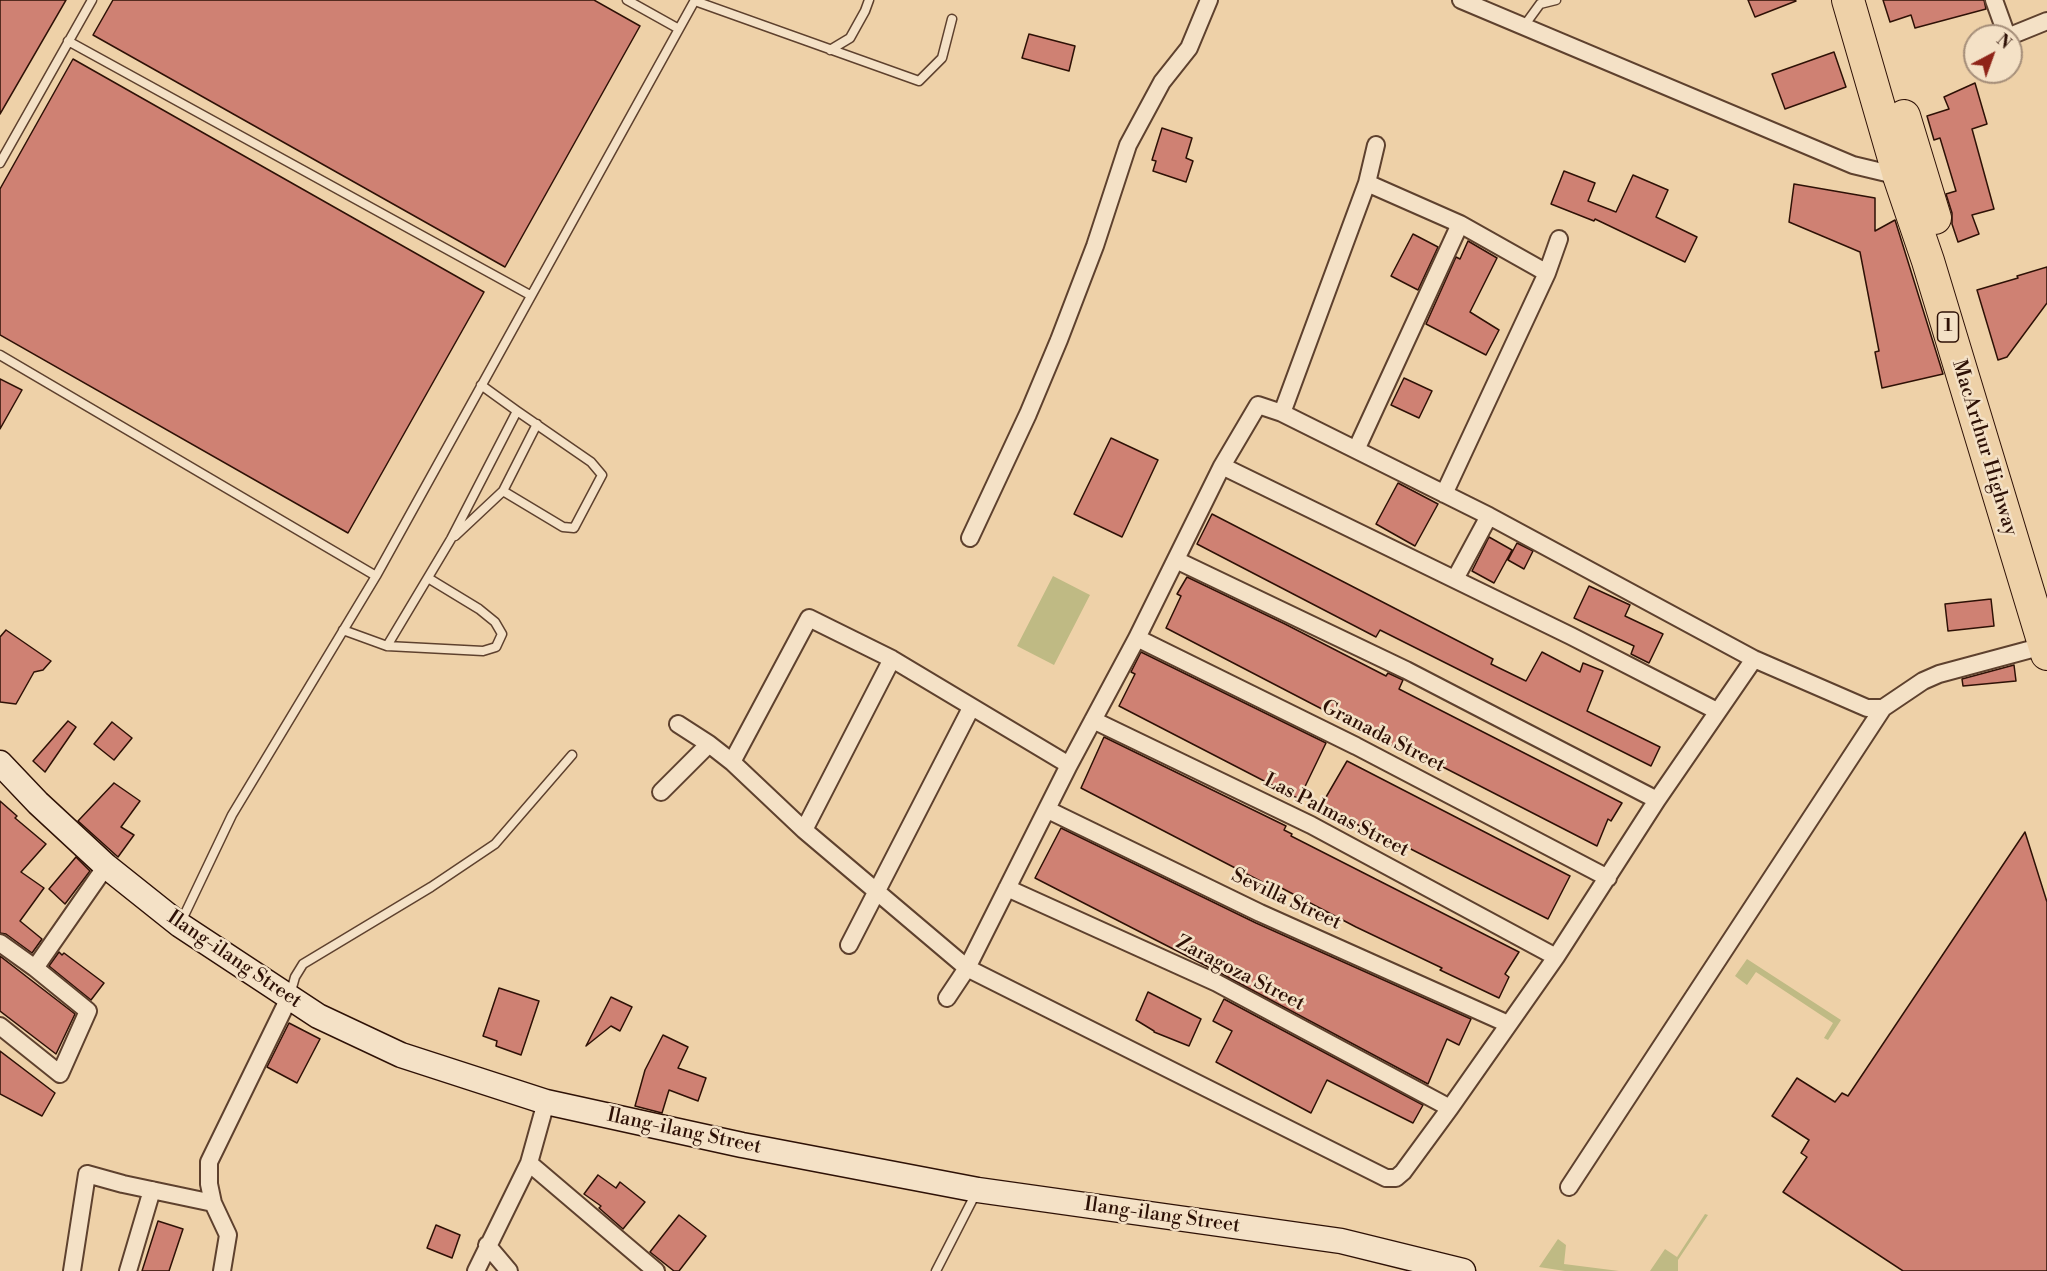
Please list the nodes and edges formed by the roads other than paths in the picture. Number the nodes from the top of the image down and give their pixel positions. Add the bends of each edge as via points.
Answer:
1 (92, 0) edge
2 (627, 0) edge
3 (869, 0) edge
4 (1209, 0) edge
5 (1461, 0) edge
6 (1556, 0) edge
7 (1848, 0) edge
8 (1868, 0) edge
9 (1994, 0) edge
10 (695, 1) edge
11 (952, 19) dead end
12 (2047, 21) edge
13 (2004, 24) edge
14 (1524, 26) junction
15 (679, 29) junction
16 (2023, 30) edge
17 (68, 41) junction
18 (830, 50) junction
19 (1376, 145) dead end
20 (0, 163) edge
21 (1909, 172) junction
22 (1367, 183) junction
23 (1460, 224) junction
24 (1559, 239) dead end
25 (1547, 273) junction
26 (530, 295) junction
27 (0, 355) edge
28 (481, 385) junction
29 (517, 411) junction
30 (1282, 413) junction
31 (537, 424) junction
32 (1356, 450) junction
33 (1222, 466) junction
34 (503, 491) junction
35 (1444, 494) junction
36 (1489, 516) junction
37 (970, 538) dead end
38 (451, 539) junction
39 (1176, 560) junction
40 (376, 576) junction
41 (428, 578) junction
42 (1455, 579) junction
43 (2047, 595) edge
44 (343, 630) junction
45 (1137, 638) junction
46 (387, 646) junction
47 (2046, 648) edge
48 (892, 659) junction
49 (1754, 659) junction
50 (971, 708) junction
51 (1883, 708) junction
52 (1718, 711) junction
53 (1093, 720) junction
54 (678, 724) dead end
55 (710, 744) junction
56 (572, 755) dead end
57 (732, 762) junction
58 (0, 763) edge
59 (1069, 765) junction
60 (661, 792) dead end
61 (1657, 800) junction
62 (1048, 810) junction
63 (804, 830) junction
64 (106, 866) junction
65 (1608, 878) junction
66 (1007, 888) junction
67 (876, 892) junction
68 (180, 925) junction
69 (0, 943) edge
70 (849, 945) dead end
71 (1556, 957) junction
72 (35, 968) junction
73 (967, 968) junction
74 (289, 998) junction
75 (946, 998) dead end
76 (1508, 1024) junction
77 (0, 1026) edge
78 (546, 1102) junction
79 (1450, 1108) junction
80 (529, 1163) junction
81 (1569, 1187) dead end
82 (152, 1190) junction
83 (978, 1190) junction
84 (213, 1203) junction
85 (487, 1245) junction
86 (72, 1271) edge
87 (128, 1271) edge
88 (222, 1271) edge
89 (476, 1271) edge
90 (509, 1271) edge
91 (656, 1271) edge
92 (936, 1271) edge
93 (1463, 1271) edge

1 - 17 lane
2 - 15 lane
3 - 18 lane via 850,38
4 - 37 street via 1189,48 1162,82 1128,145 1059,340
5 - 14 street
6 - 14 lane via 1540,4
7 - 21 highway, MacArthur Highway / 1
8 - 21 highway, MacArthur Highway / 1
9 - 13 street
10 - 15 lane
10 - 18 lane
11 - 18 lane via 942,58 919,81
12 - 16 street
14 - 21 street via 1853,165
15 - 26 lane
17 - 20 lane
17 - 26 lane
19 - 22 street
21 - 43 highway, MacArthur Highway / 1 via 1972,348
21 - 47 highway, MacArthur Highway / 1 via 1928,261
22 - 23 street
22 - 30 street
23 - 25 street
23 - 32 street
24 - 25 street
25 - 35 street
26 - 28 lane
27 - 40 lane
28 - 29 lane
28 - 40 lane
29 - 31 lane
29 - 38 lane
30 - 32 street
30 - 33 street via 1258,405
31 - 34 lane
31 - 34 lane via 591,462 602,475 574,528 563,527
32 - 35 street
33 - 39 street
33 - 42 street
34 - 38 lane
35 - 36 street
36 - 42 street
36 - 49 street
38 - 41 lane
39 - 45 street
39 - 61 street via 1406,670
40 - 44 lane
41 - 46 lane
41 - 46 lane via 495,622 502,634 496,647 483,651
42 - 52 street
44 - 46 lane
44 - 68 lane via 232,815
45 - 53 street
45 - 65 street, Granada Street via 1356,746
47 - 51 street via 1939,674
48 - 50 street
48 - 57 street via 809,618
48 - 63 street
49 - 51 street via 1867,708
49 - 52 street
50 - 59 street
50 - 67 street
51 - 81 street
52 - 61 street
53 - 59 street
53 - 71 street, Las Palmas Street via 1311,825
54 - 55 street
55 - 57 street
55 - 60 street
56 - 74 lane via 495,844 303,963
57 - 63 street
58 - 64 street, Ilang-ilang Street
59 - 62 street
61 - 65 street
62 - 66 street
62 - 76 street, Sevilla Street via 1260,913
63 - 67 street
64 - 68 street, Ilang-ilang Street
64 - 72 street
65 - 71 street
66 - 73 street
66 - 79 street, Zaragoza Street via 1217,983
67 - 70 street
67 - 73 street
68 - 74 street, Ilang-ilang Street
69 - 72 street
71 - 76 street
72 - 77 street via 88,1011 60,1074
73 - 75 street
73 - 79 street via 1386,1178 1396,1178 1403,1172
74 - 78 street, Ilang-ilang Street via 400,1055
74 - 84 street via 209,1162
76 - 79 street
78 - 80 street
78 - 83 street, Ilang-ilang Street via 742,1145
80 - 85 street
80 - 91 street
82 - 84 street
82 - 86 street via 87,1174
82 - 87 street
83 - 92 lane
83 - 93 street, Ilang-ilang Street via 1341,1240
84 - 88 street via 228,1235
85 - 89 street
85 - 90 street

